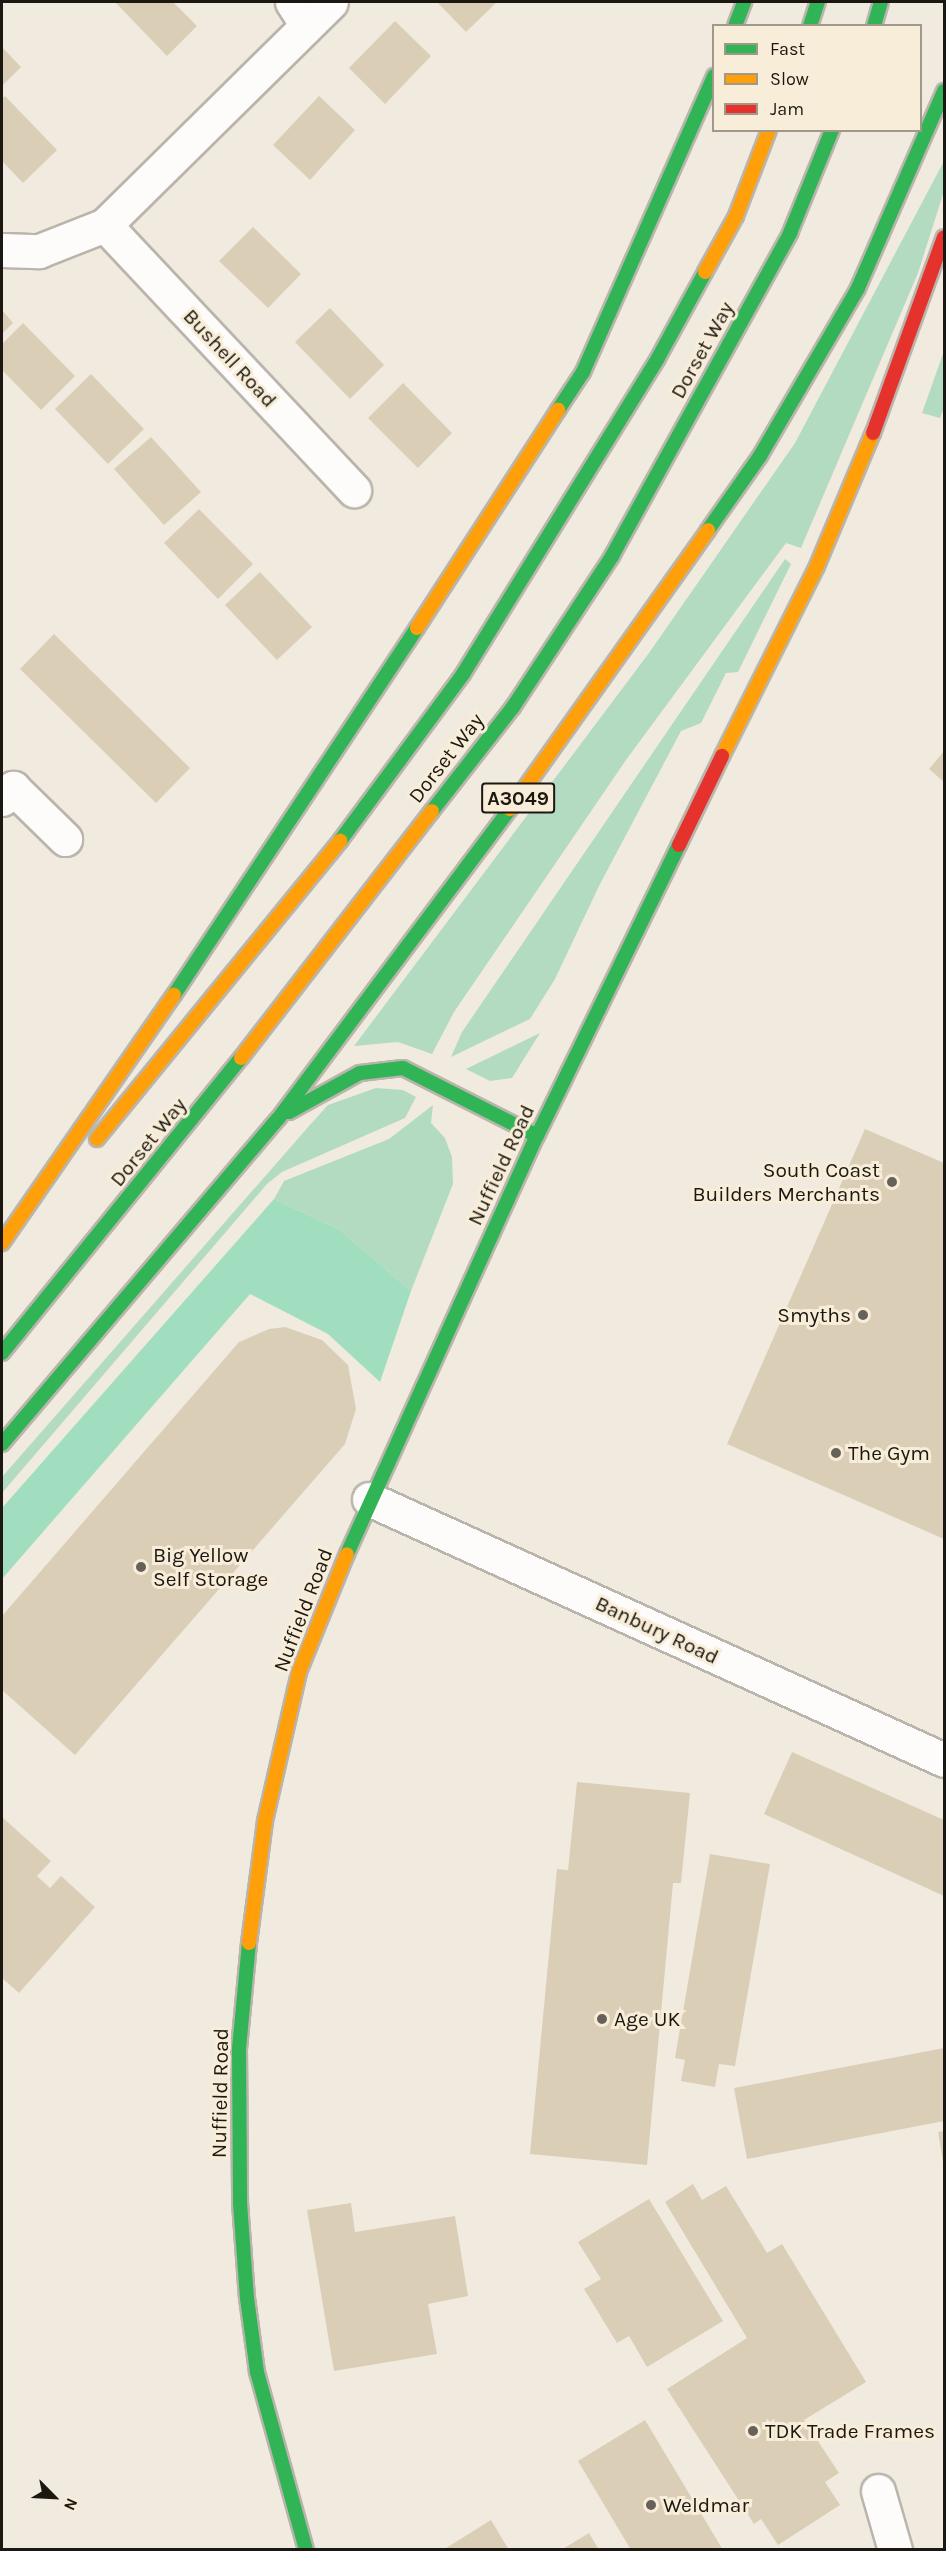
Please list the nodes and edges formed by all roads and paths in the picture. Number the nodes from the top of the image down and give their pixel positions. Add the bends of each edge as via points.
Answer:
1 (331, 2) edge
2 (744, 2) edge
3 (818, 2) edge
4 (881, 2) edge
5 (299, 13) edge
6 (736, 24) edge
7 (811, 24) edge
8 (875, 24) edge
9 (712, 81) edge
10 (945, 91) edge
11 (769, 132) edge
12 (831, 132) edge
13 (105, 225) junction
14 (945, 237) edge
15 (2, 250) edge
16 (354, 490) dead end
17 (2, 799) edge
18 (64, 839) dead end
19 (278, 1119) junction
20 (537, 1136) junction
21 (85, 1155) dead end
22 (62, 1183) dead end
23 (2, 1243) edge
24 (2, 1257) edge
25 (2, 1353) edge
26 (2, 1444) edge
27 (369, 1499) junction
28 (945, 1760) edge
29 (879, 2491) dead end
30 (303, 2549) edge
31 (895, 2550) edge

1 - 5 street
2 - 6 main road
3 - 7 main road
4 - 8 main road
5 - 13 street
9 - 23 main road via 583,372 240,900
10 - 19 main road, A3049 via 858,288 760,456 562,739
11 - 21 main road, Dorset Way via 736,216 658,358 463,674 341,840
12 - 25 main road, Dorset Way / A3049 via 790,233 668,455 612,556 513,707 163,1158
13 - 15 street via 39,250
13 - 16 street, Bushell Road
14 - 20 main road, Nuffield Road via 894,382 817,566
17 - 18 street via 13,788
19 - 20 main road via 360,1073 403,1068
19 - 26 main road, A3049
20 - 27 main road, Nuffield Road
22 - 24 main road
27 - 28 street, Banbury Road
27 - 30 main road, Nuffield Road via 299,1672 265,1821 253,1894 239,2049 240,2203 247,2298 257,2372
29 - 31 street

